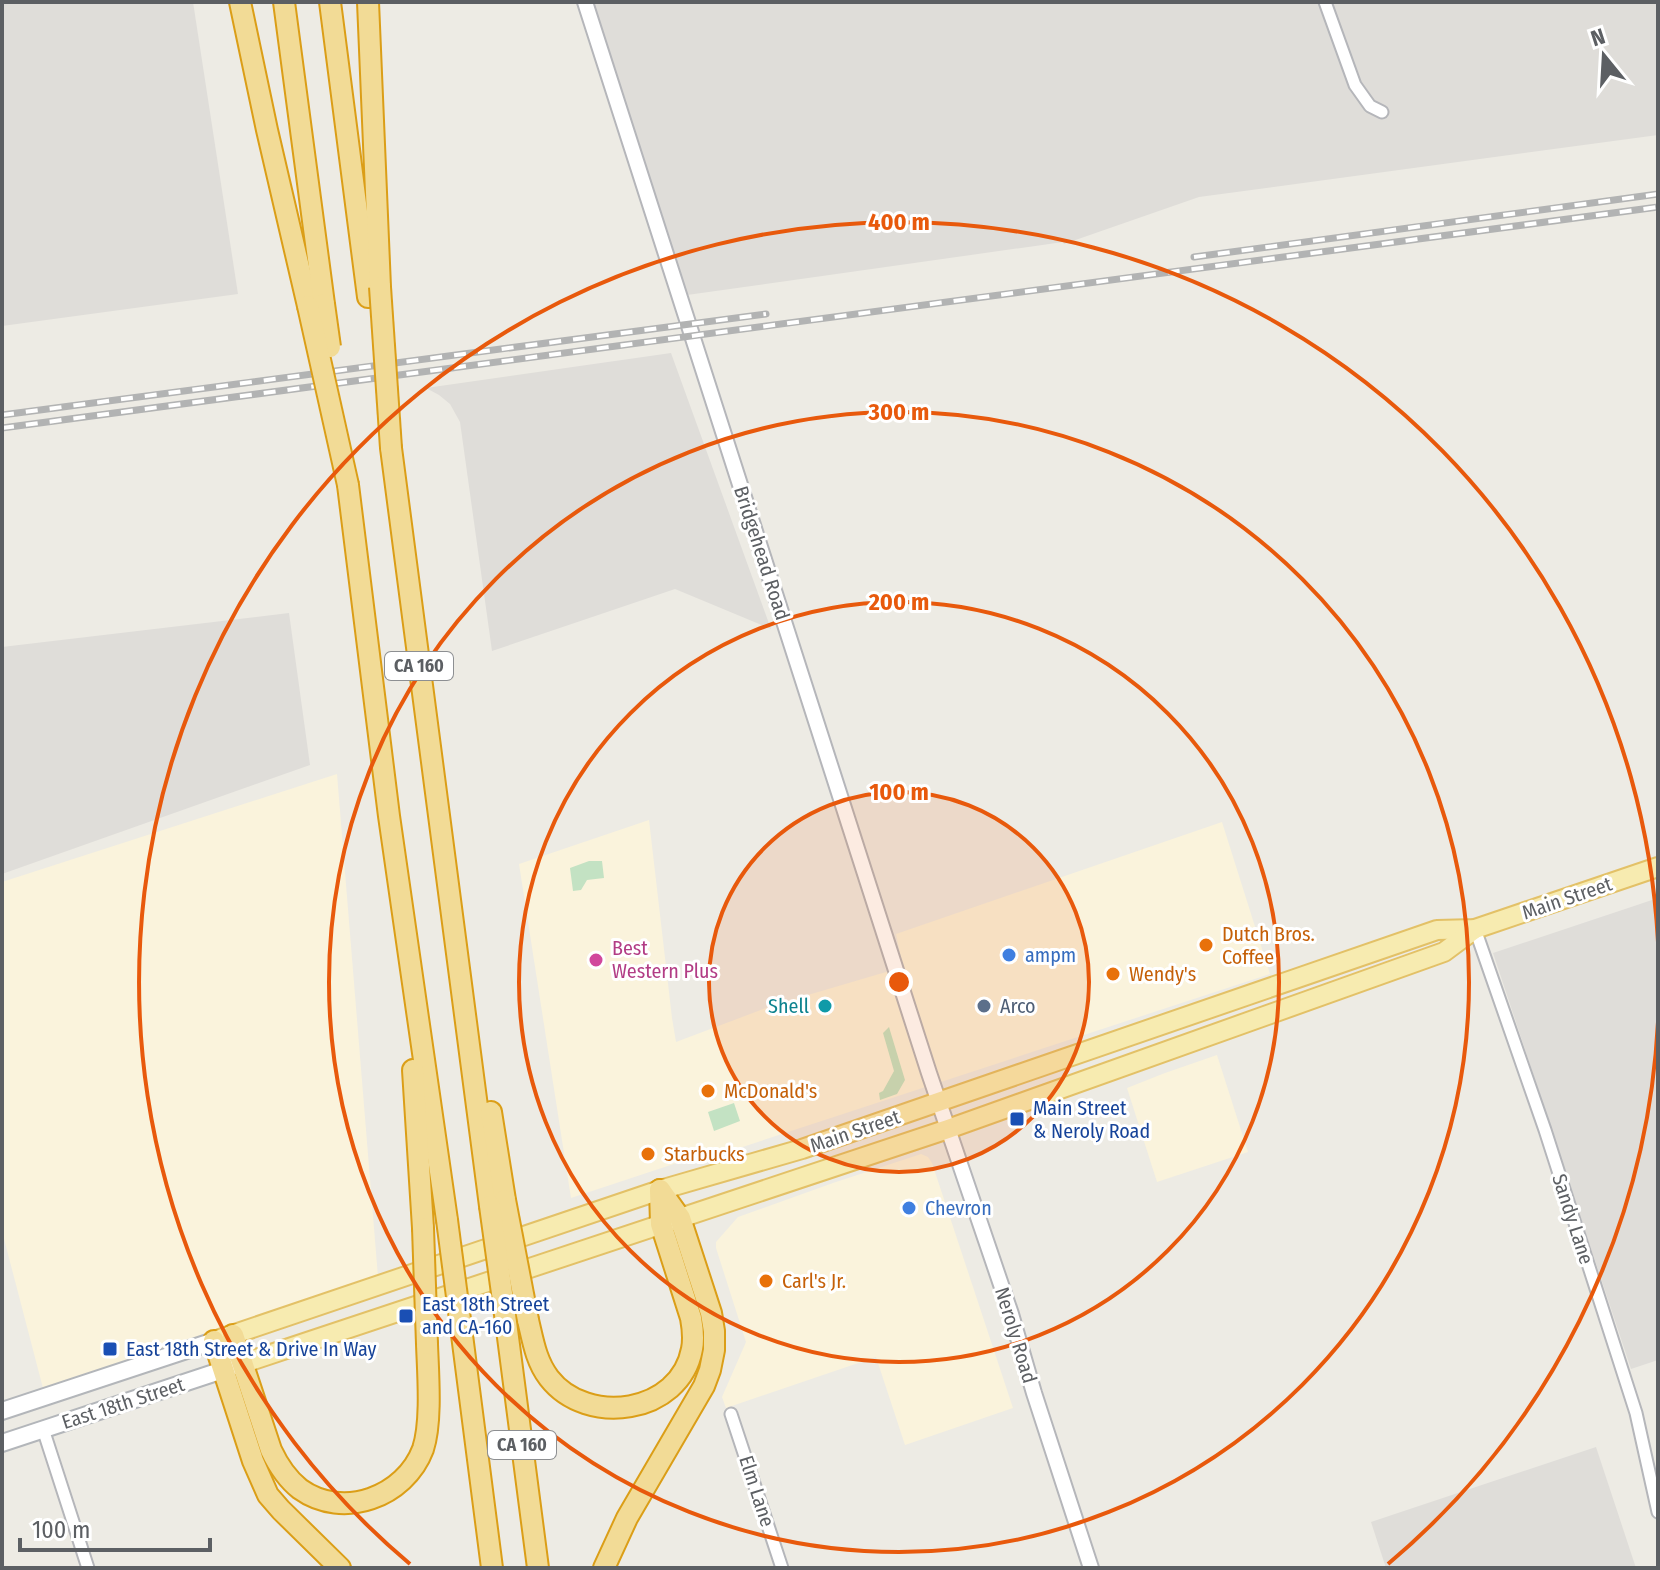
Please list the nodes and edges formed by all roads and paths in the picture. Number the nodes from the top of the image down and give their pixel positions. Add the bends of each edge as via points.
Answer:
1 (240, 2) edge
2 (284, 2) edge
3 (330, 2) edge
4 (368, 2) edge
5 (585, 2) edge
6 (1325, 2) edge
7 (1382, 112) dead end
8 (374, 292) junction
9 (316, 305) junction
10 (389, 816) junction
11 (1658, 867) edge
12 (1475, 929) junction
13 (939, 1103) junction
14 (948, 1129) junction
15 (660, 1190) junction
16 (498, 1203) junction
17 (671, 1221) junction
18 (223, 1338) junction
19 (244, 1363) junction
20 (223, 1369) junction
21 (2, 1411) edge
22 (731, 1414) dead end
23 (43, 1429) junction
24 (2, 1443) edge
25 (1658, 1512) edge
26 (88, 1568) edge
27 (340, 1568) edge
28 (492, 1568) edge
29 (538, 1568) edge
30 (604, 1568) edge
31 (782, 1568) edge
32 (1091, 1568) edge

1 - 9 highway via 267,130
2 - 9 highway, CA 160
3 - 8 highway
4 - 8 highway
5 - 13 street, Bridgehead Road
6 - 7 street via 1355,85 1370,106
8 - 16 highway, CA 160, bridge via 448,885
9 - 10 highway, CA 160, bridge via 348,485
10 - 19 highway, bridge via 385,852 412,1050 423,1228 428,1408 415,1464 403,1480 374,1499 337,1503 303,1491 279,1467 271,1450
10 - 28 highway, CA 160, bridge
11 - 12 main road, Main Street
12 - 13 main road, Main Street via 1437,930
12 - 14 main road, Main Street via 1444,952
12 - 25 street, Sandy Lane via 1636,1413
13 - 14 street, Neroly Road
13 - 15 main road, Main Street
14 - 17 main road, Main Street
14 - 32 street, Neroly Road
15 - 17 highway
15 - 18 main road, Main Street
16 - 17 highway, bridge via 540,1364 561,1390 591,1406 608,1408 643,1404 658,1396 673,1384 692,1352 691,1318
16 - 29 highway, CA 160, bridge via 506,1322
17 - 19 main road, Main Street
17 - 30 highway via 711,1313 714,1350 695,1404 627,1518
18 - 19 highway
18 - 20 highway
18 - 21 main road, East 18th Street
19 - 20 main road, East 18th Street
20 - 23 main road, East 18th Street
20 - 27 highway via 268,1495
22 - 31 street, Elm Lane
23 - 24 main road, East 18th Street
23 - 26 street

